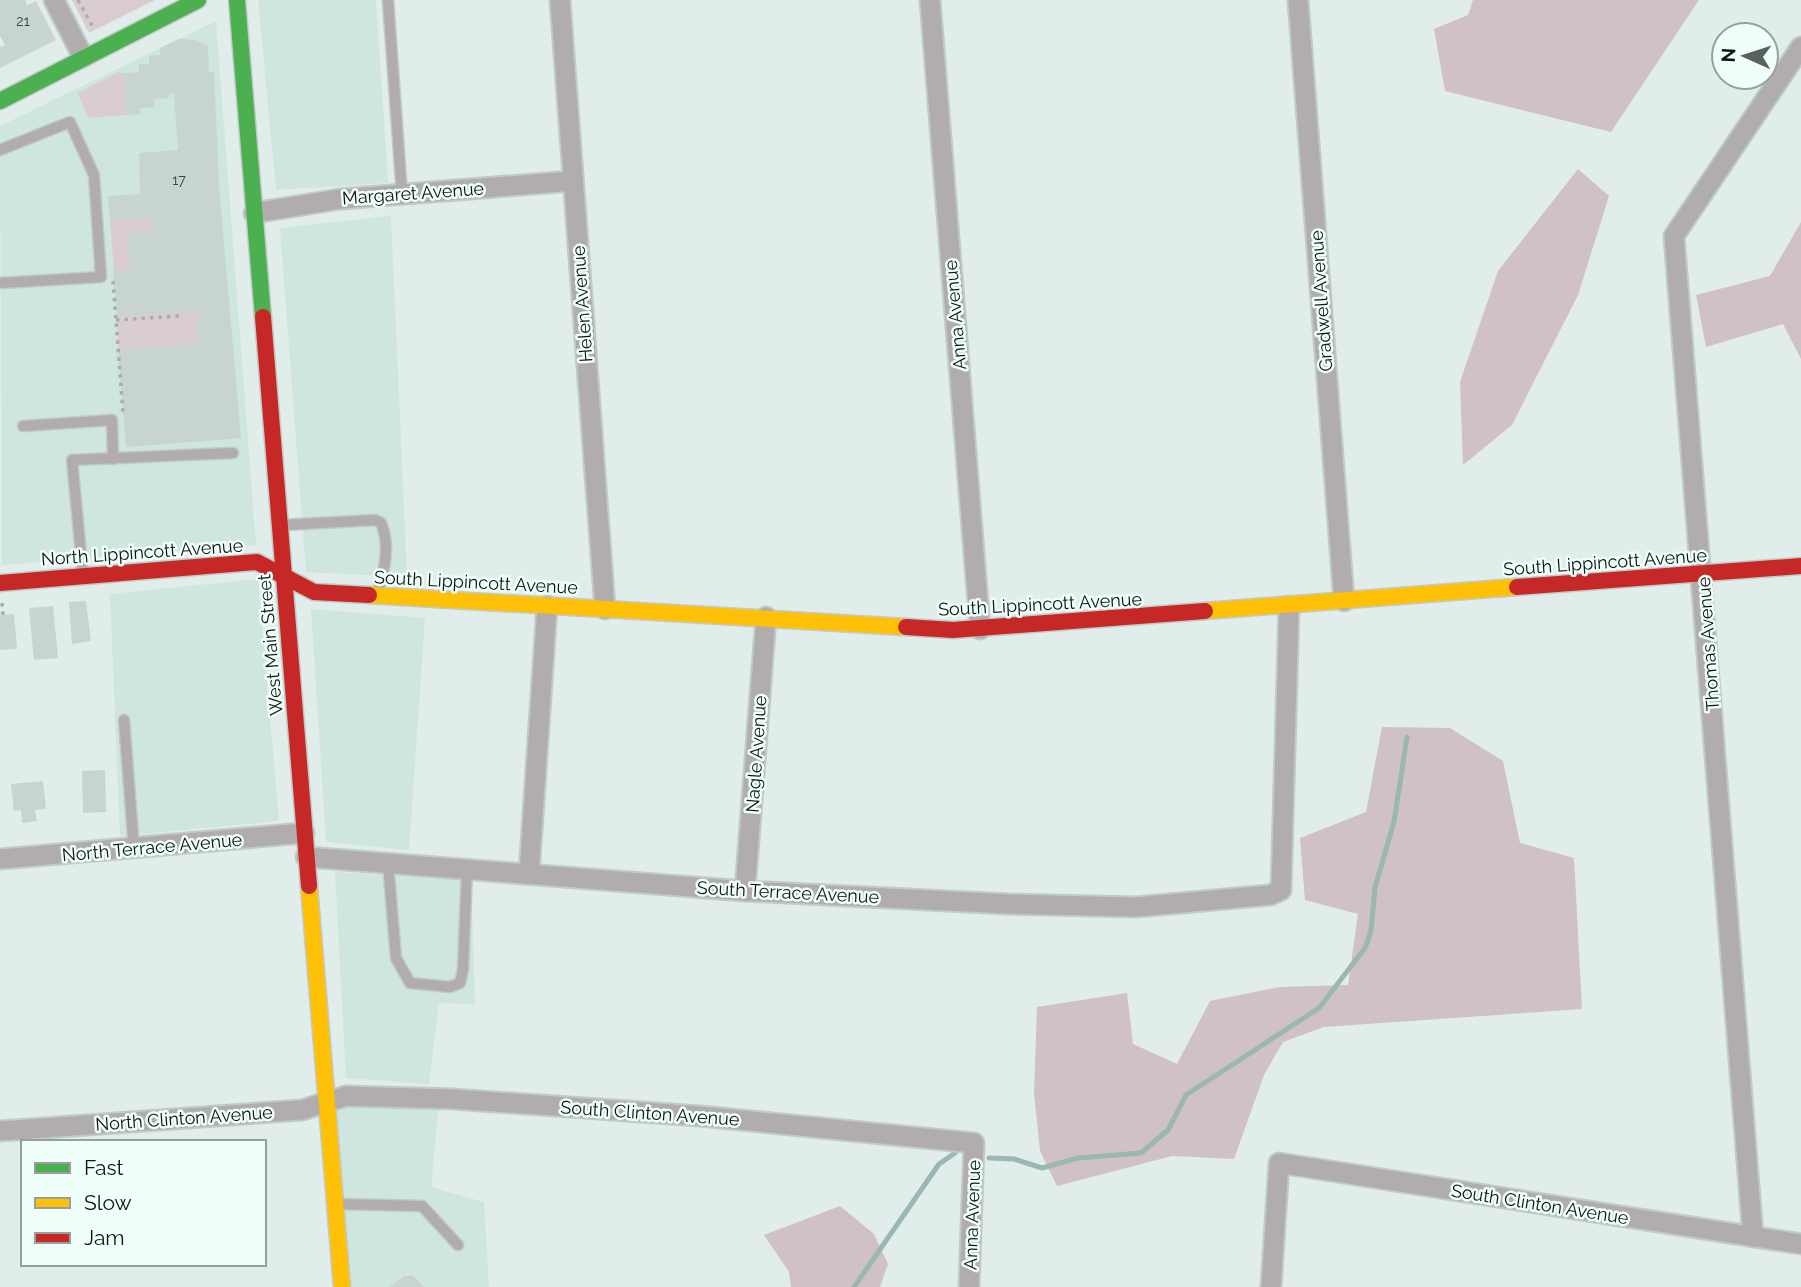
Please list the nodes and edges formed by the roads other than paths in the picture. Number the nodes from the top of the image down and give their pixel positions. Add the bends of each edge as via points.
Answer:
1 (54, 0) edge
2 (198, 0) edge
3 (237, 0) edge
4 (388, 0) edge
5 (560, 0) edge
6 (930, 0) edge
7 (1297, 0) edge
8 (1801, 47) edge
9 (83, 57) junction
10 (0, 101) edge
11 (0, 150) edge
12 (573, 181) junction
13 (402, 195) junction
14 (254, 213) junction
15 (0, 283) edge
16 (23, 426) dead end
17 (233, 453) dead end
18 (113, 459) junction
19 (279, 525) junction
20 (1801, 566) edge
21 (1702, 573) junction
22 (83, 576) junction
23 (284, 578) junction
24 (1, 590) edge
25 (376, 596) junction
26 (1344, 601) junction
27 (547, 606) junction
28 (1289, 606) junction
29 (605, 609) junction
30 (766, 617) junction
31 (980, 629) junction
32 (124, 720) dead end
33 (304, 833) junction
34 (134, 850) junction
35 (306, 857) junction
36 (0, 859) edge
37 (388, 863) junction
38 (467, 869) junction
39 (529, 874) junction
40 (746, 891) junction
41 (325, 1103) junction
42 (0, 1131) edge
43 (974, 1143) joint
44 (334, 1204) junction
45 (1752, 1237) junction
46 (1801, 1244) edge
47 (458, 1245) dead end
48 (342, 1287) edge
49 (969, 1287) edge
50 (1271, 1287) edge

1 - 9 street
2 - 9 street
3 - 14 street, West Main Street
4 - 13 lane
5 - 12 street, Helen Avenue
6 - 31 street, Anna Avenue
7 - 26 street, Gradwell Avenue
8 - 21 street, Thomas Avenue via 1674,236
9 - 10 street
11 - 15 lane via 70,122 94,175 101,277
12 - 13 street, Margaret Avenue
12 - 29 street, Helen Avenue
13 - 14 street, Margaret Avenue via 326,200
14 - 19 street, West Main Street
16 - 18 lane via 112,420
17 - 18 lane
18 - 22 lane via 72,460
19 - 23 street, West Main Street
19 - 25 lane via 381,523 385,569
20 - 21 street, South Lippincott Avenue
21 - 26 street, South Lippincott Avenue
21 - 45 street, Thomas Avenue
22 - 23 street, North Lippincott Avenue via 257,562
22 - 24 street, North Lippincott Avenue
23 - 25 street, South Lippincott Avenue via 309,591
23 - 33 street, West Main Street
25 - 27 street, South Lippincott Avenue
26 - 28 street, South Lippincott Avenue
27 - 29 street, South Lippincott Avenue
27 - 39 street
28 - 31 street, South Lippincott Avenue
28 - 40 street, South Terrace Avenue via 1281,890 1270,895 1136,907
29 - 30 street, South Lippincott Avenue
30 - 31 street, South Lippincott Avenue
30 - 40 street, Nagle Avenue
32 - 34 lane
33 - 34 street, North Terrace Avenue
33 - 35 street, West Main Street
34 - 36 street, North Terrace Avenue
35 - 37 street, South Terrace Avenue
35 - 41 street, West Main Street
37 - 38 street, South Terrace Avenue
37 - 38 lane via 396,958 410,983 450,987 460,983 463,969
38 - 39 street, South Terrace Avenue
39 - 40 street, South Terrace Avenue
41 - 42 street, North Clinton Avenue via 302,1110
41 - 43 street, South Clinton Avenue via 346,1097 463,1099
41 - 44 street, West Main Street
43 - 49 street, Anna Avenue
44 - 47 lane via 422,1206
44 - 48 street, West Main Street
45 - 46 street, South Clinton Avenue
45 - 50 street, South Clinton Avenue via 1279,1163

